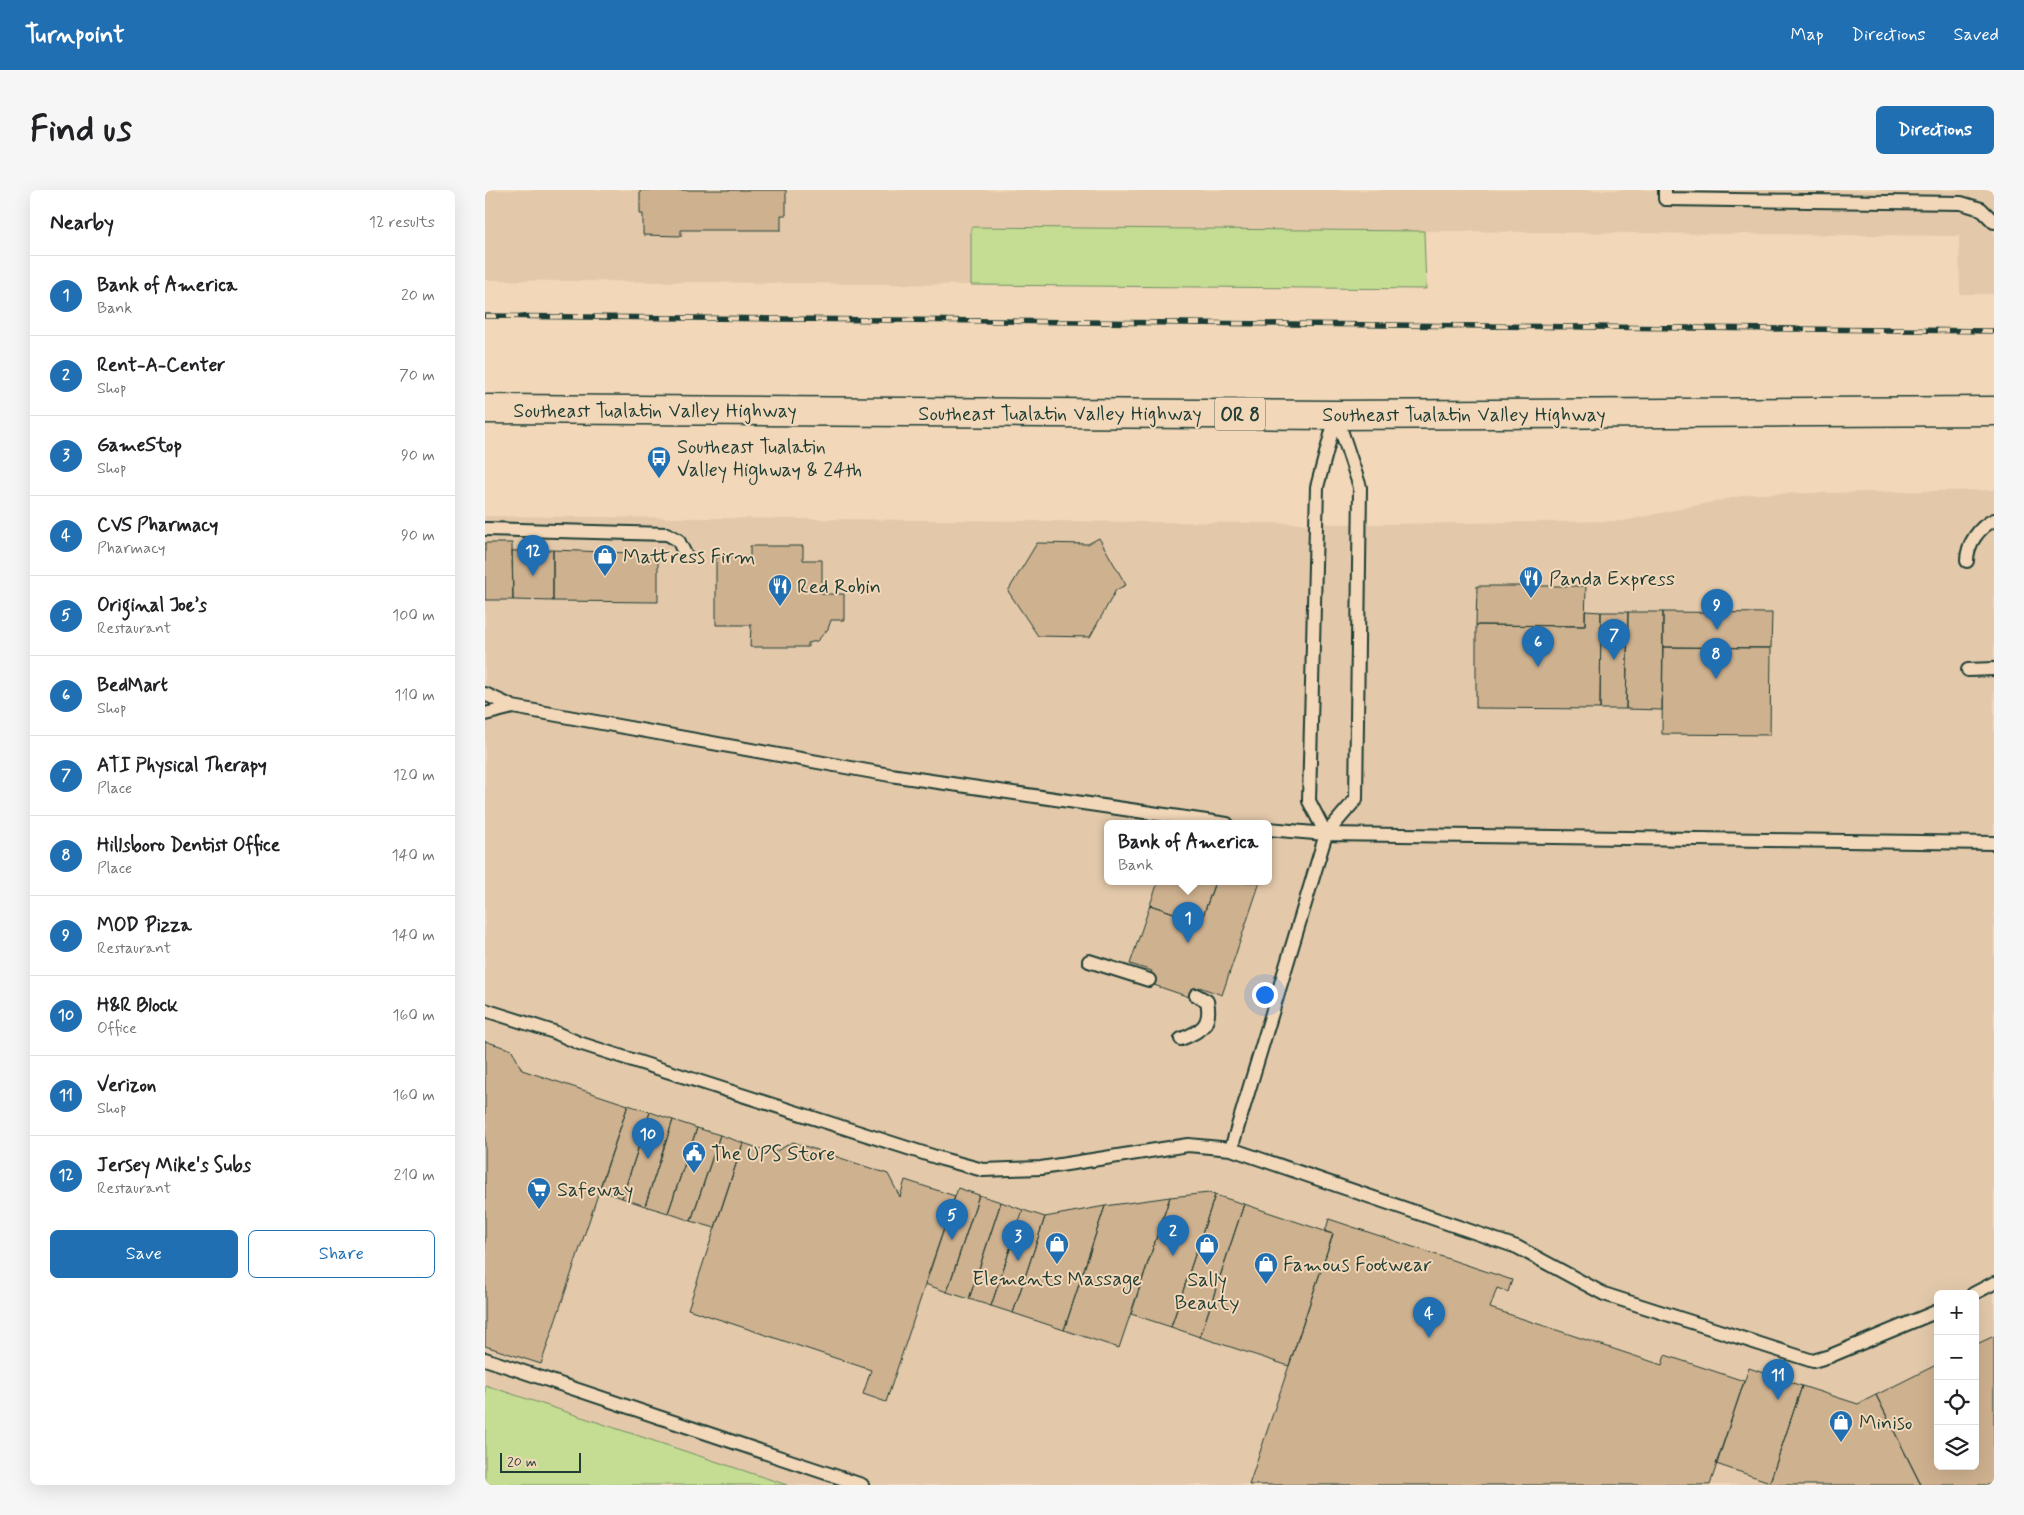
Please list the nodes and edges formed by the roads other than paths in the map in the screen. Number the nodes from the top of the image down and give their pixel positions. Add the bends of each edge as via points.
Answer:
1 (1665, 190) edge
2 (1994, 222) edge
3 (485, 409) edge
4 (1994, 411) edge
5 (1336, 415) junction
6 (1994, 520) edge
7 (485, 529) edge
8 (685, 554) dead end
9 (1967, 560) dead end
10 (1994, 669) edge
11 (1968, 670) dead end
12 (485, 694) edge
13 (513, 707) junction
14 (485, 714) edge
15 (1199, 820) edge
16 (1272, 829) edge
17 (1326, 834) junction
18 (1994, 843) edge
19 (1089, 961) dead end
20 (1149, 980) dead end
21 (1196, 995) dead end
22 (485, 1010) edge
23 (1181, 1039) dead end
24 (1231, 1149) junction
25 (1994, 1283) edge
26 (1979, 1291) edge
27 (1934, 1313) edge
28 (485, 1359) edge
29 (862, 1485) edge

1 - 2 lane via 1665,198 1961,203 1981,209
3 - 5 main road, Southeast Tualatin Valley Highway / OR 8
4 - 5 main road, Southeast Tualatin Valley Highway / OR 8
5 - 17 lane via 1317,488 1309,800
5 - 17 lane via 1360,487 1356,799
6 - 9 lane via 1976,534 1967,552
7 - 8 lane via 667,534 678,540
10 - 11 lane
12 - 13 lane
13 - 14 lane
13 - 15 lane via 903,777
16 - 17 lane
17 - 18 lane
17 - 24 lane
19 - 20 lane
21 - 23 lane via 1207,1001 1209,1014 1205,1025
22 - 24 lane via 579,1043 983,1170 1041,1168 1188,1145
24 - 27 lane via 1517,1247 1604,1294 1813,1361
25 - 26 lane
28 - 29 lane

